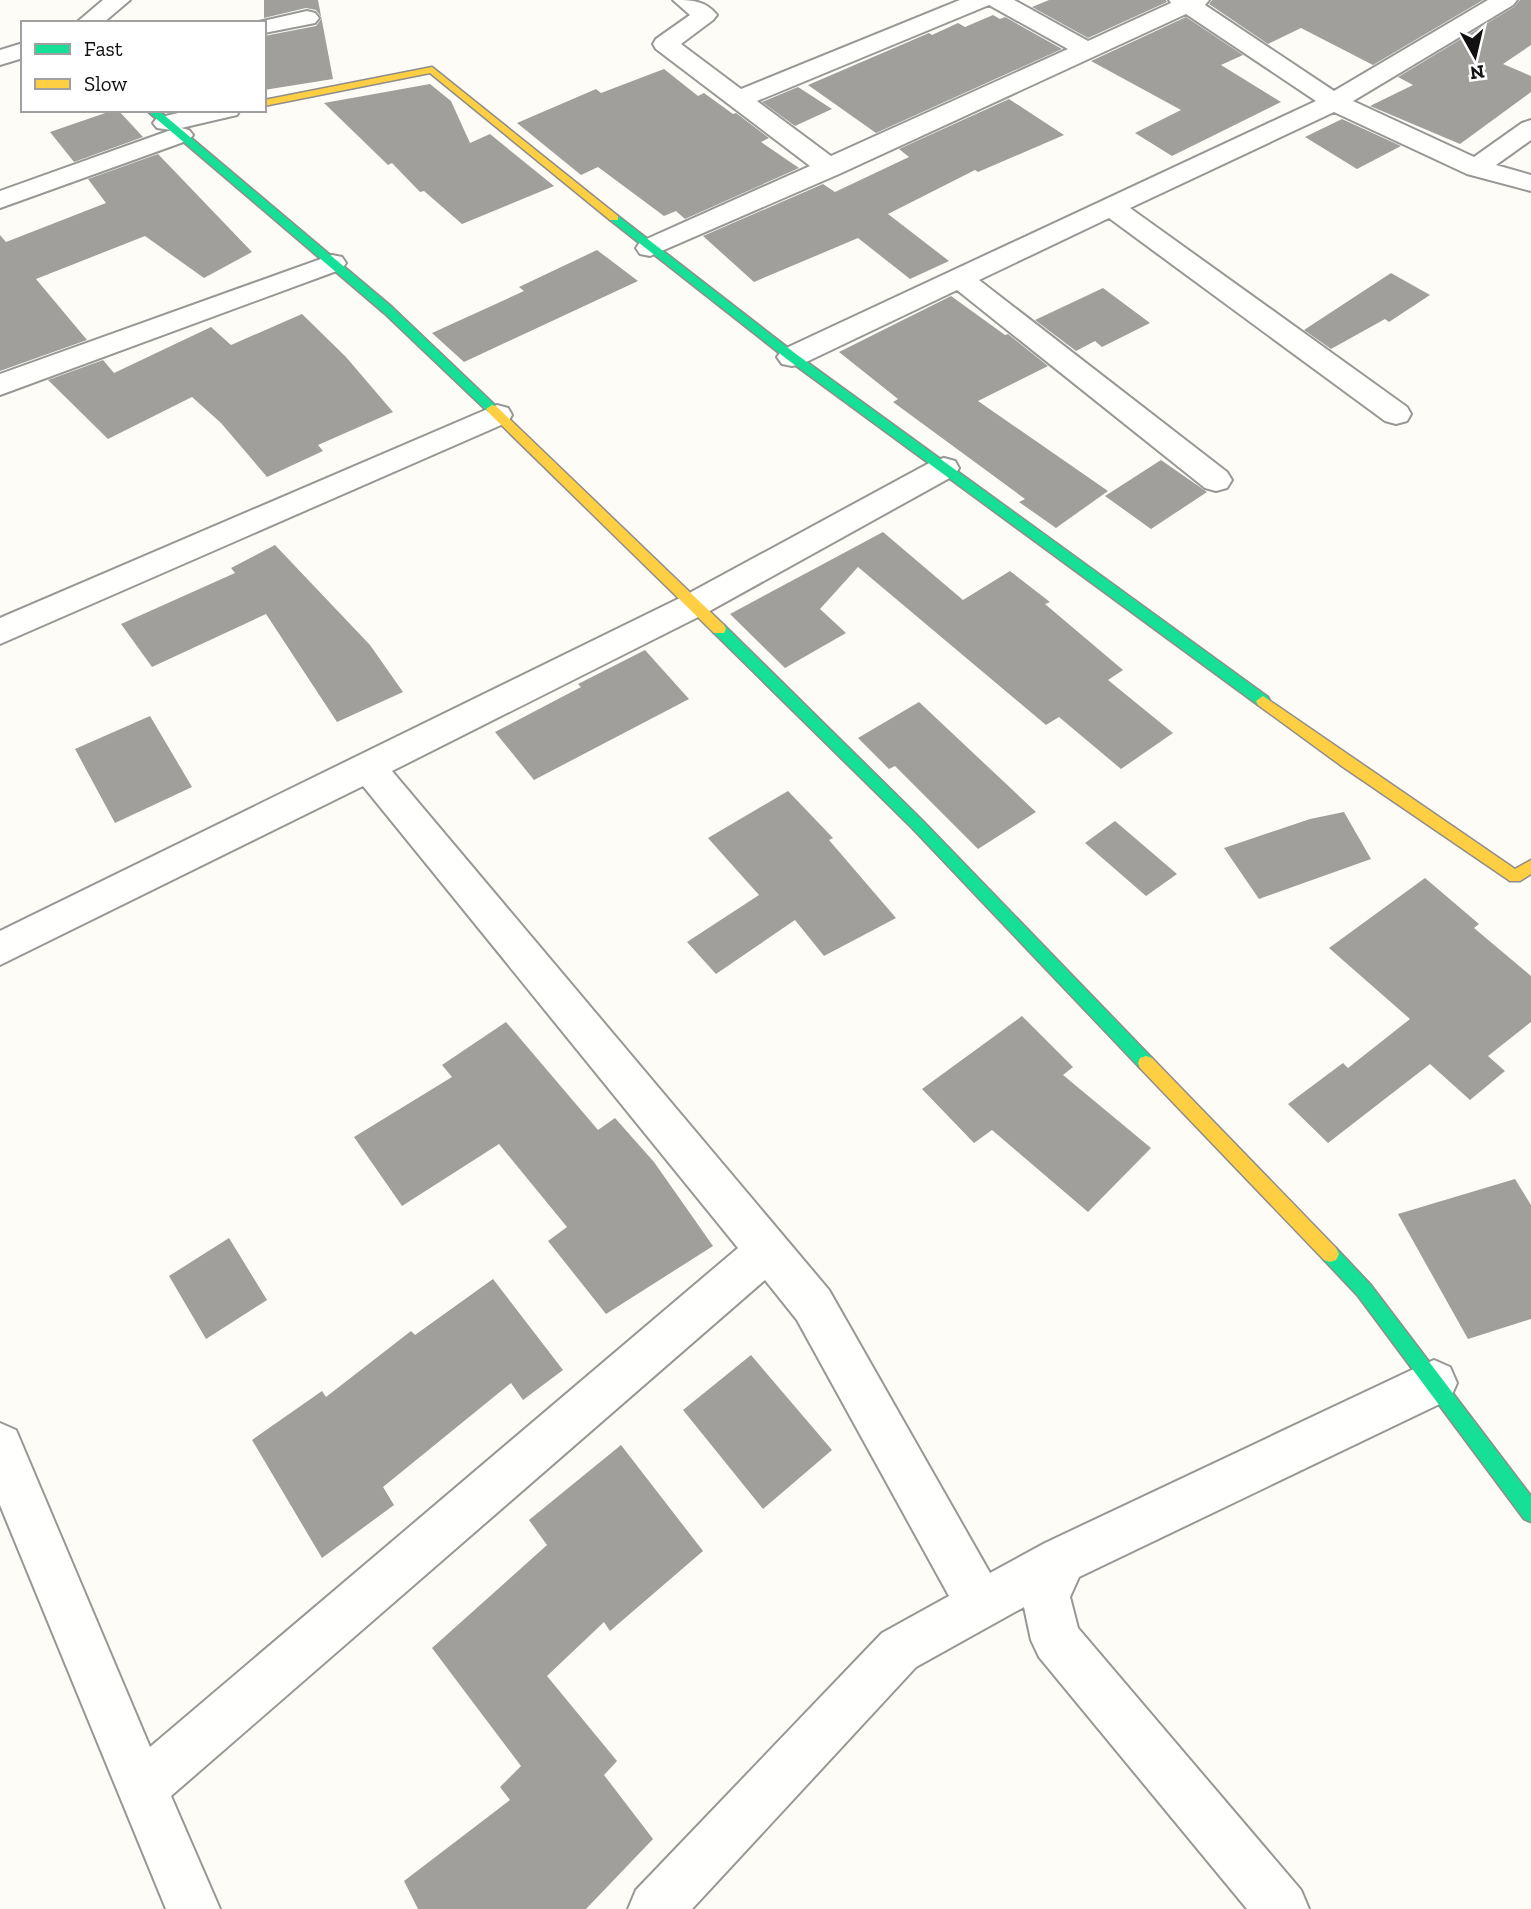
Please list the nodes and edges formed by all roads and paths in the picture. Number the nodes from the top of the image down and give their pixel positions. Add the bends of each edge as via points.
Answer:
1 (118, 0) edge
2 (685, 0) edge
3 (981, 0) edge
4 (997, 0) edge
5 (1505, 0) edge
6 (1189, 1) edge
7 (307, 18) dead end
8 (91, 21) edge
9 (266, 26) edge
10 (1087, 50) junction
11 (21, 51) edge
12 (0, 58) edge
13 (739, 99) junction
14 (266, 103) edge
15 (1334, 103) junction
16 (218, 112) edge
17 (165, 122) edge
18 (1531, 128) edge
19 (830, 168) junction
20 (1476, 168) junction
21 (1531, 183) edge
22 (0, 200) edge
23 (1111, 207) junction
24 (650, 248) junction
25 (332, 263) junction
26 (959, 278) junction
27 (792, 357) junction
28 (0, 385) edge
29 (1396, 414) dead end
30 (497, 415) junction
31 (944, 468) junction
32 (1216, 480) dead end
33 (694, 605) junction
34 (0, 632) edge
35 (369, 766) junction
36 (1531, 866) edge
37 (0, 949) edge
38 (768, 1250) junction
39 (1434, 1383) junction
40 (0, 1446) edge
41 (1531, 1512) edge
42 (1062, 1560) junction
43 (980, 1604) junction
44 (142, 1787) junction
45 (193, 1909) edge
46 (655, 1909) edge
47 (1282, 1909) edge

1 - 8 street
2 - 13 street via 705,15 665,44
3 - 13 street
4 - 10 street
5 - 15 street
6 - 10 street
6 - 15 street
7 - 9 street
10 - 19 street
11 - 12 street
13 - 19 street
14 - 24 street via 432,70
15 - 20 street
15 - 23 street
16 - 17 street
17 - 22 street
17 - 25 street
18 - 20 street
19 - 24 street
20 - 21 street
23 - 26 street
23 - 29 street
24 - 27 street
25 - 28 street
25 - 30 street
26 - 27 street
26 - 32 street
27 - 31 street
30 - 33 street
30 - 34 street
31 - 33 street
31 - 36 street via 1348,763 1515,877
33 - 35 street
33 - 39 street via 917,824 1364,1290
35 - 37 street
35 - 38 street
38 - 43 street via 813,1305
38 - 44 street
39 - 41 street
39 - 42 street
40 - 44 street
42 - 43 street
42 - 47 street via 1046,1597 1056,1640
43 - 46 street via 899,1650
44 - 45 street

